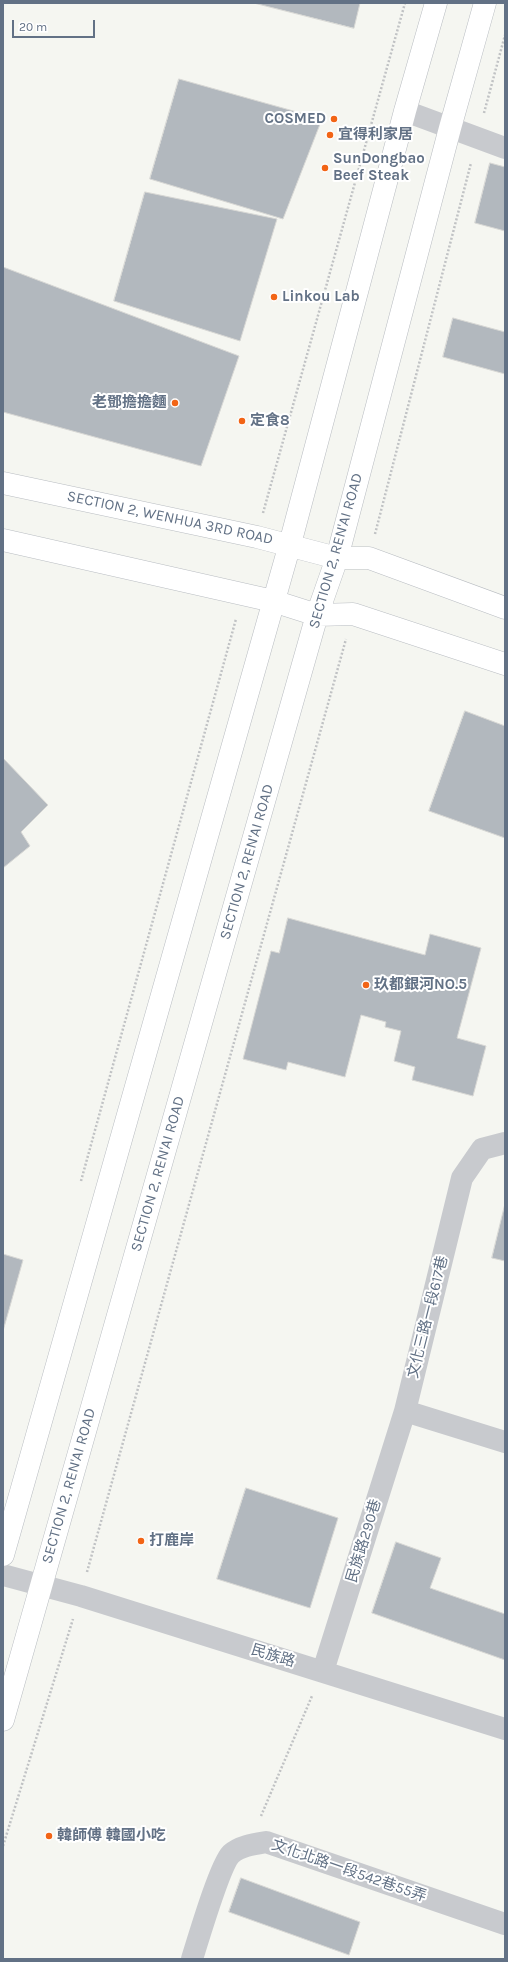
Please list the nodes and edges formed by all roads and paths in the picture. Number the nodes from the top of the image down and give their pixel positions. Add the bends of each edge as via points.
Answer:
1 (405, 3) edge
2 (436, 3) edge
3 (485, 3) edge
4 (505, 35) edge
5 (405, 111) junction
6 (450, 128) junction
7 (477, 138) junction
8 (505, 148) edge
9 (3, 482) edge
10 (257, 537) junction
11 (3, 540) edge
12 (290, 544) junction
13 (337, 558) junction
14 (369, 558) junction
15 (243, 595) junction
16 (273, 601) junction
17 (505, 608) edge
18 (353, 614) junction
19 (317, 615) junction
20 (505, 664) edge
21 (505, 1143) edge
22 (79, 1185) dead end
23 (405, 1411) junction
24 (505, 1442) edge
25 (3, 1555) edge
26 (3, 1575) edge
27 (41, 1586) junction
28 (81, 1596) junction
29 (323, 1672) junction
30 (3, 1720) edge
31 (505, 1729) edge
32 (248, 1845) junction
33 (3, 1846) edge
34 (505, 1924) edge
35 (192, 1959) edge

1 - 10 path
2 - 5 main road
3 - 6 main road, SECTION 2, REN'AI ROAD
4 - 7 path
5 - 6 street
5 - 12 main road
6 - 7 street
6 - 13 main road, SECTION 2, REN'AI ROAD
7 - 8 street
7 - 14 path
9 - 10 main road, SECTION 2, WENHUA 3RD ROAD
10 - 12 main road, SECTION 2, WENHUA 3RD ROAD
11 - 15 main road
12 - 13 main road, SECTION 2, WENHUA 3RD ROAD
12 - 16 main road
13 - 14 main road, SECTION 2, WENHUA 3RD ROAD
13 - 19 main road, SECTION 2, REN'AI ROAD
14 - 17 main road
15 - 16 main road
15 - 22 path
16 - 19 main road
16 - 25 main road
18 - 19 main road
18 - 20 main road
18 - 28 path
19 - 27 main road, SECTION 2, REN'AI ROAD
21 - 23 street, 文化三路一段617巷 via 482,1149 462,1178
23 - 24 street
23 - 29 street, 民族路290巷
26 - 27 street, 民族路
27 - 28 street, 民族路
27 - 30 main road, SECTION 2, REN'AI ROAD
28 - 29 street, 民族路
28 - 33 path
29 - 31 street, 民族路
29 - 32 path
32 - 34 street, 文化北路一段542巷55弄 via 266,1842
32 - 35 street, 文化北路一段542巷55弄 via 231,1855 220,1877

